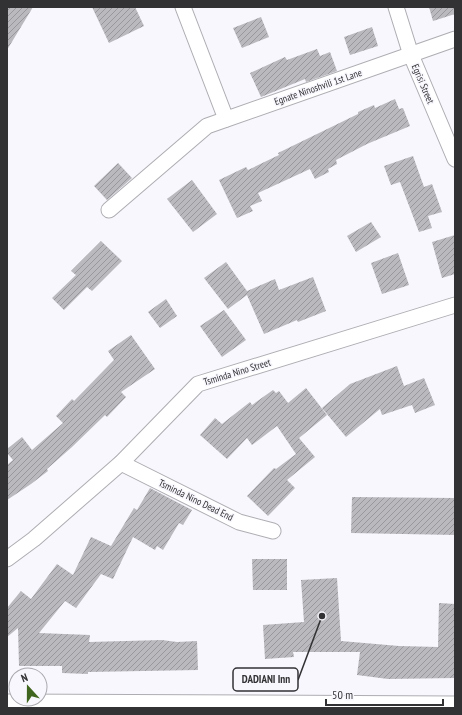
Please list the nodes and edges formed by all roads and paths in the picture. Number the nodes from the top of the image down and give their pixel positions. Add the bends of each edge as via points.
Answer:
1 (183, 7) edge
2 (396, 7) edge
3 (455, 39) edge
4 (410, 55) junction
5 (226, 119) junction
6 (455, 159) edge
7 (109, 210) dead end
8 (455, 305) edge
9 (121, 463) junction
10 (273, 531) dead end
11 (7, 559) edge
12 (7, 702) edge
13 (455, 704) edge

1 - 5 street
2 - 4 street, Egrisi Street
3 - 4 street, Egnate Ninoshvili 1st Lane
4 - 5 street, Egnate Ninoshvili 1st Lane
4 - 6 street, Egrisi Street
5 - 7 street, Egnate Ninoshvili 1st Lane via 207,126
8 - 9 street, Tsminda Nino Street via 198,384
9 - 10 street, Tsminda Nino Dead End via 239,522
9 - 11 street, Tsminda Nino Street via 34,539
12 - 13 street

